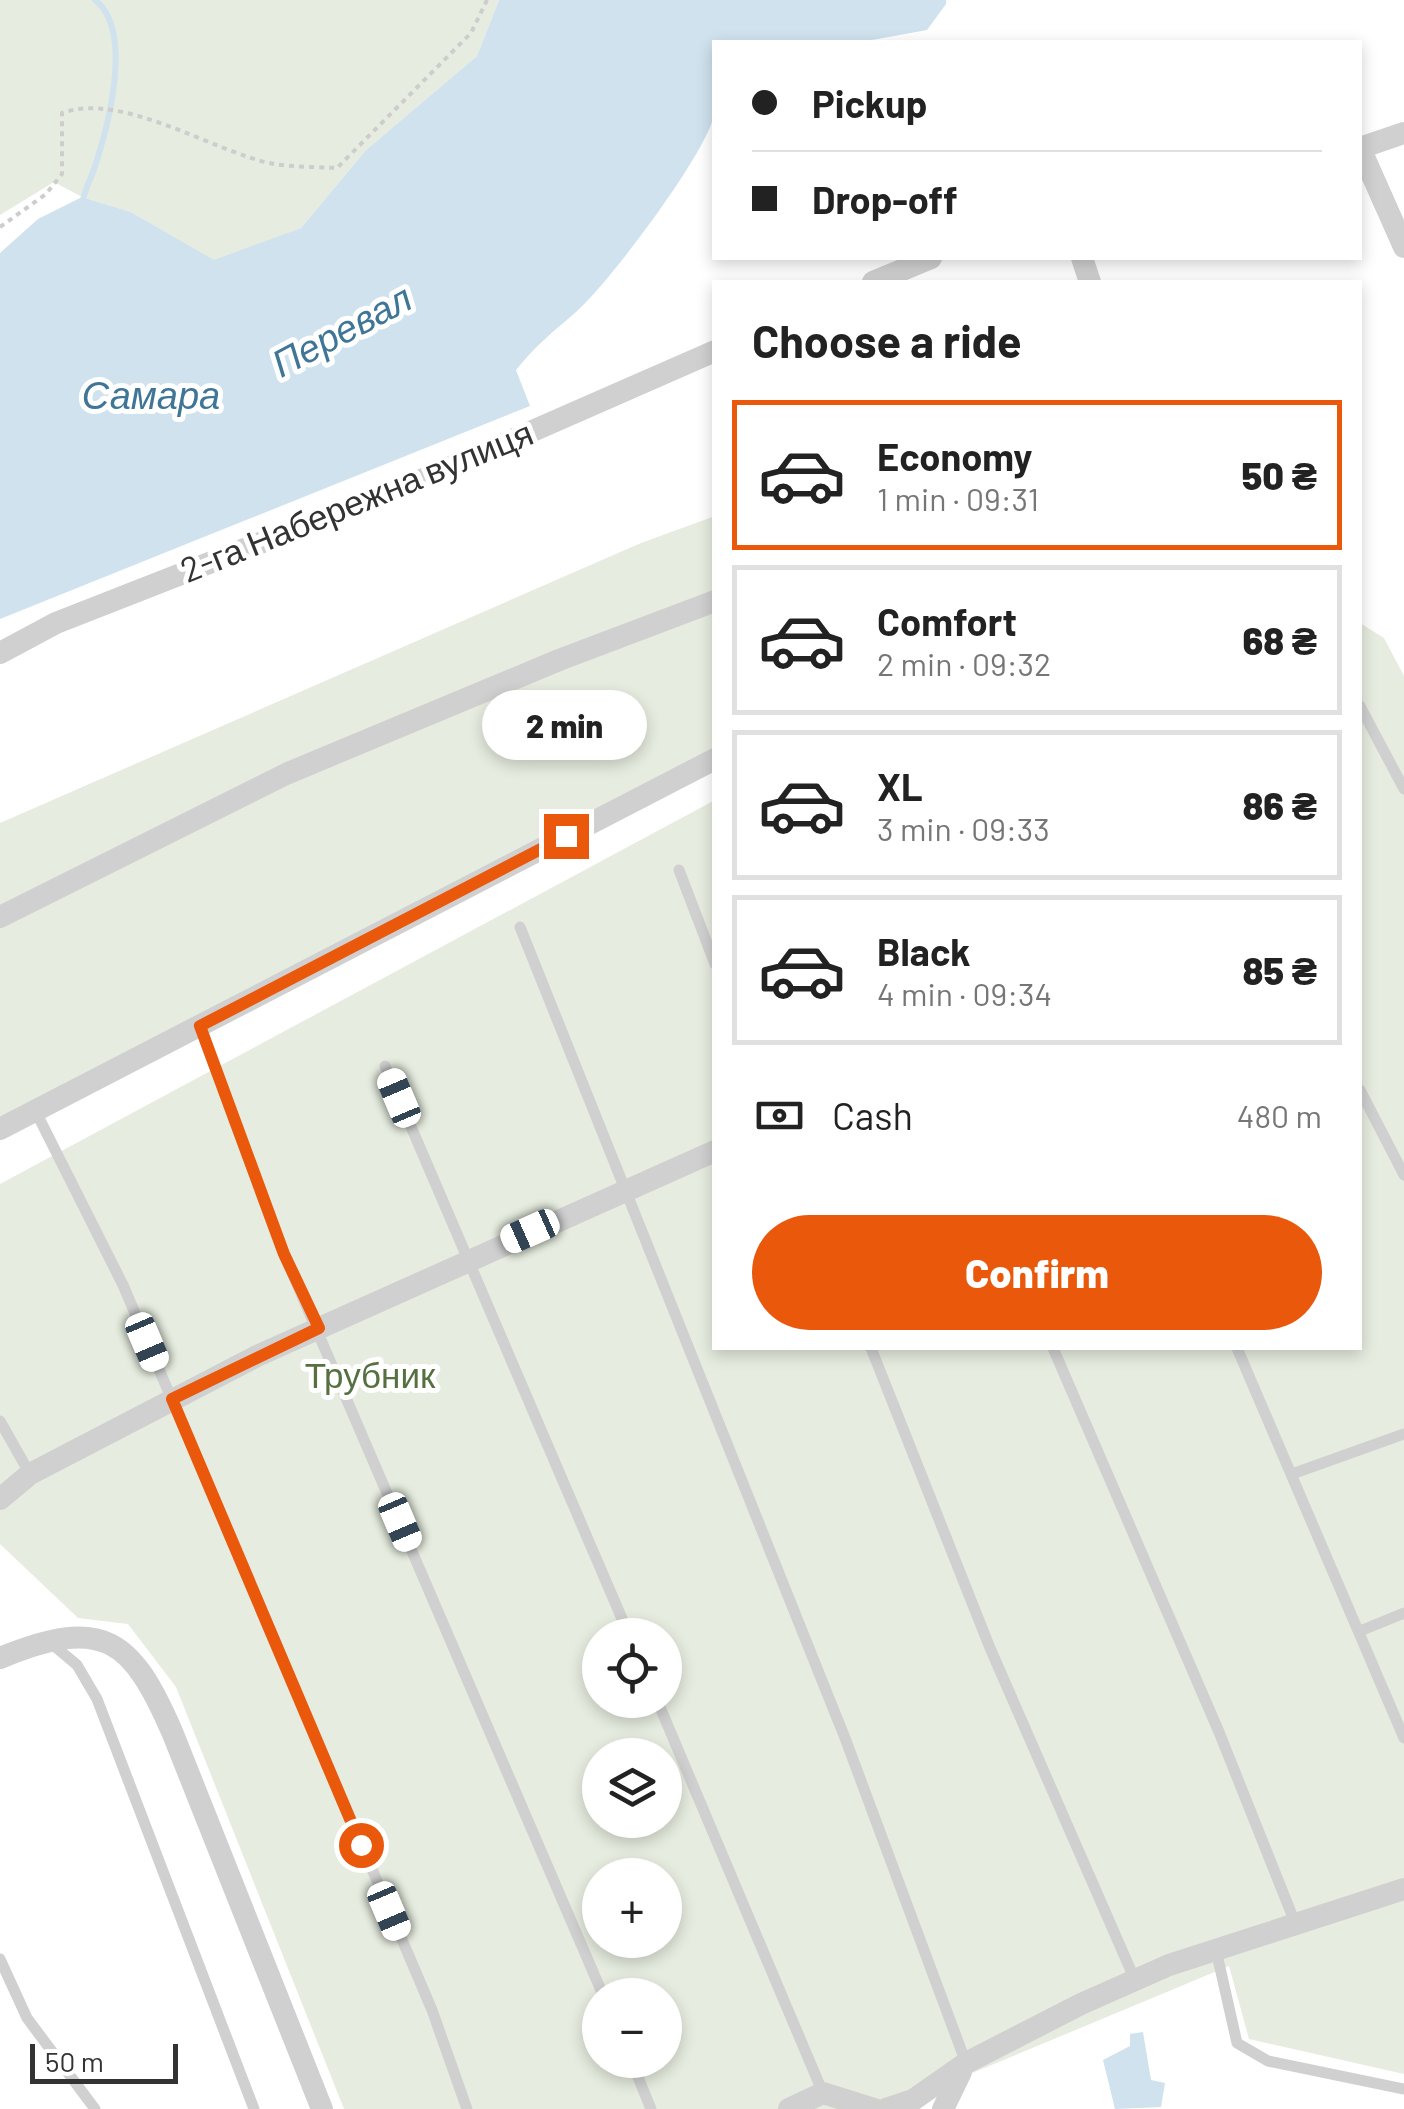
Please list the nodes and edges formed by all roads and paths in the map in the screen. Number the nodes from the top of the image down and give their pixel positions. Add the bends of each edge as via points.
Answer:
1 (487, 0) edge
2 (1404, 133) edge
3 (1362, 147) edge
4 (1362, 152) edge
5 (0, 227) edge
6 (1404, 247) edge
7 (926, 260) edge
8 (877, 280) edge
9 (712, 352) edge
10 (712, 602) edge
11 (0, 654) edge
12 (1362, 710) edge
13 (712, 760) edge
14 (1404, 789) edge
15 (679, 870) dead end
16 (0, 917) edge
17 (520, 927) dead end
18 (712, 956) edge
19 (200, 1026) junction
20 (385, 1066) dead end
21 (1362, 1094) edge
22 (36, 1112) junction
23 (0, 1129) edge
24 (712, 1151) edge
25 (1404, 1175) edge
26 (623, 1190) junction
27 (468, 1258) junction
28 (319, 1328) junction
29 (872, 1350) edge
30 (1054, 1350) edge
31 (1237, 1350) edge
32 (172, 1399) junction
33 (0, 1420) edge
34 (1404, 1434) edge
35 (30, 1474) junction
36 (1292, 1474) junction
37 (0, 1499) edge
38 (1404, 1613) edge
39 (622, 1618) edge
40 (1360, 1630) junction
41 (52, 1644) junction
42 (0, 1658) edge
43 (665, 1718) edge
44 (1404, 1738) edge
45 (1404, 1889) edge
46 (1296, 1926) junction
47 (1216, 1950) junction
48 (0, 1959) edge
49 (596, 1978) edge
50 (1135, 1980) junction
51 (966, 2062) junction
52 (638, 2078) edge
53 (1404, 2088) edge
54 (823, 2093) junction
55 (95, 2109) edge
56 (254, 2109) edge
57 (322, 2109) edge
58 (468, 2109) edge
59 (651, 2109) edge
60 (789, 2109) edge
61 (874, 2109) edge
62 (886, 2109) edge
63 (943, 2109) edge

1 - 5 path via 471,33 337,168 272,164 148,120 76,108 62,113 62,174
2 - 3 street
4 - 6 street
7 - 8 street
9 - 11 street, 2-га Набережна вулиця via 420,480 56,622
10 - 16 street via 286,774
12 - 14 lane
13 - 19 street
15 - 18 lane
17 - 26 lane
19 - 22 street
19 - 28 lane via 284,1254
20 - 27 lane
21 - 25 lane
22 - 23 street
22 - 32 lane
24 - 26 street
26 - 27 street
26 - 51 lane via 845,1738
27 - 28 street
27 - 39 lane
28 - 32 street
28 - 49 lane
29 - 50 lane via 990,1648
30 - 46 lane
31 - 36 lane
32 - 35 street
32 - 58 lane
33 - 35 lane
34 - 36 lane
35 - 37 street
36 - 40 lane
38 - 40 lane
40 - 44 lane
41 - 42 street
41 - 56 lane via 77,1666 97,1699
41 - 57 street via 108,1642 133,1657 151,1684
43 - 54 lane
45 - 46 street
46 - 47 street
47 - 50 street
47 - 53 lane via 1237,2043 1268,2061
48 - 55 lane via 27,2018
50 - 51 street
51 - 62 street via 929,2091
51 - 63 street
52 - 59 lane
54 - 60 street
54 - 61 street

